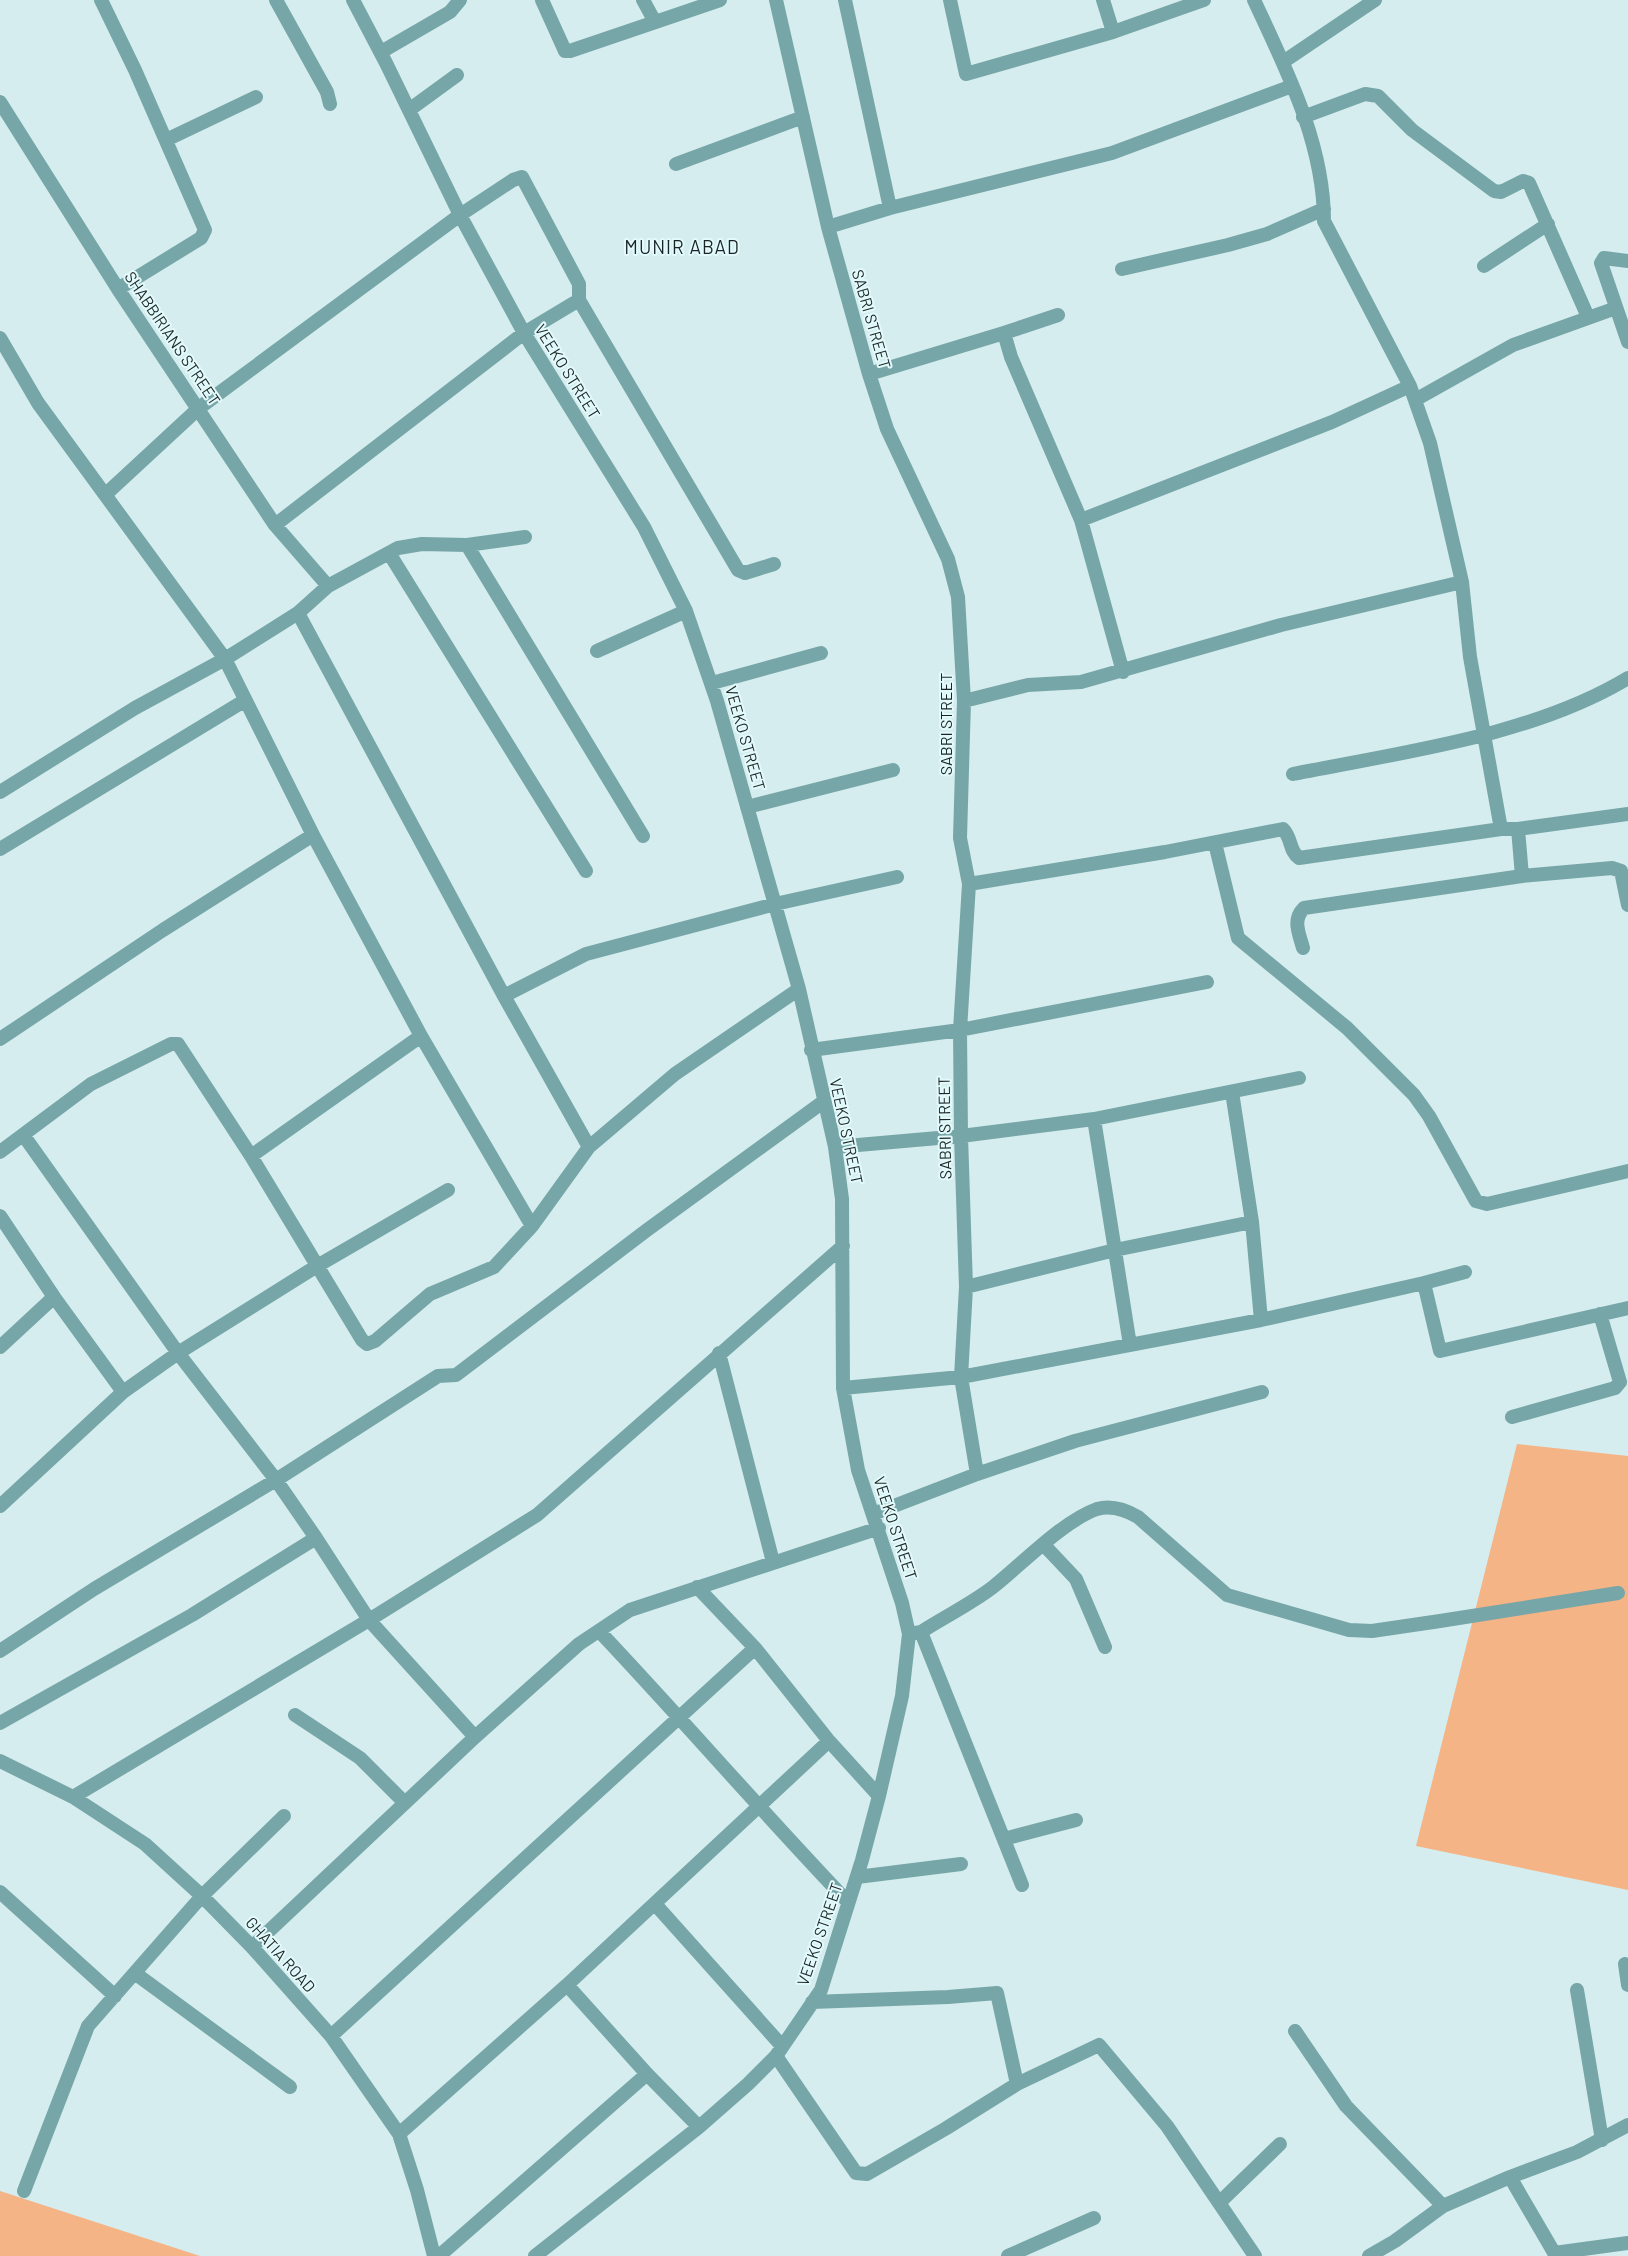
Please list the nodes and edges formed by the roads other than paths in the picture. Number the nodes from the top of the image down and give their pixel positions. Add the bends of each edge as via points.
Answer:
1 (101, 0) edge
2 (276, 0) edge
3 (353, 0) edge
4 (459, 0) edge
5 (542, 0) edge
6 (643, 0) edge
7 (720, 0) edge
8 (776, 0) edge
9 (845, 0) edge
10 (950, 0) edge
11 (1103, 0) edge
12 (1204, 0) edge
13 (1254, 0) edge
14 (1375, 0) edge
15 (655, 22) junction
16 (1113, 32) junction
17 (381, 52) junction
18 (1283, 62) junction
19 (456, 75) dead end
20 (1292, 86) junction
21 (256, 97) dead end
22 (0, 102) edge
23 (330, 104) dead end
24 (409, 110) junction
25 (803, 117) junction
26 (1303, 117) junction
27 (166, 140) junction
28 (676, 164) dead end
29 (890, 208) junction
30 (1324, 209) junction
31 (460, 215) junction
32 (1548, 224) junction
33 (828, 227) junction
34 (1628, 261) edge
35 (1484, 266) dead end
36 (1122, 269) dead end
37 (118, 289) junction
38 (579, 300) junction
39 (1616, 308) junction
40 (1058, 315) dead end
41 (1588, 317) junction
42 (524, 333) junction
43 (1004, 333) junction
44 (0, 338) edge
45 (1628, 342) edge
46 (869, 374) junction
47 (1410, 386) junction
48 (1415, 400) junction
49 (199, 408) junction
50 (106, 494) junction
51 (1082, 520) junction
52 (275, 525) junction
53 (525, 537) dead end
54 (467, 545) junction
55 (389, 553) junction
56 (774, 564) dead end
57 (1462, 582) junction
58 (328, 586) junction
59 (686, 612) junction
60 (298, 613) junction
61 (597, 651) dead end
62 (821, 653) dead end
63 (225, 659) junction
64 (1123, 672) junction
65 (1628, 678) edge
66 (712, 683) junction
67 (244, 701) junction
68 (964, 701) junction
69 (1485, 736) junction
70 (893, 770) dead end
71 (1293, 774) dead end
72 (0, 792) edge
73 (747, 807) junction
74 (1628, 814) edge
75 (1501, 829) junction
76 (1518, 829) junction
77 (313, 835) junction
78 (643, 836) dead end
79 (1216, 843) junction
80 (0, 849) edge
81 (586, 871) dead end
82 (897, 876) dead end
83 (1522, 876) junction
84 (969, 884) junction
85 (775, 904) junction
86 (1628, 905) edge
87 (1303, 948) dead end
88 (1207, 982) dead end
89 (799, 989) junction
90 (504, 996) junction
91 (960, 1030) junction
92 (420, 1036) junction
93 (0, 1039) edge
94 (812, 1050) junction
95 (1300, 1078) dead end
96 (1232, 1092) junction
97 (823, 1102) junction
98 (1094, 1119) junction
99 (24, 1136) junction
100 (961, 1136) junction
101 (589, 1146) junction
102 (835, 1147) junction
103 (0, 1152) edge
104 (250, 1156) junction
105 (1628, 1171) edge
106 (448, 1190) dead end
107 (0, 1216) edge
108 (1252, 1222) junction
109 (532, 1226) junction
110 (843, 1246) junction
111 (1115, 1250) junction
112 (317, 1266) junction
113 (1465, 1272) dead end
114 (1424, 1283) junction
115 (966, 1287) junction
116 (54, 1297) junction
117 (1628, 1308) edge
118 (1600, 1314) junction
119 (1261, 1320) junction
120 (1130, 1345) junction
121 (0, 1347) edge
122 (178, 1353) junction
123 (719, 1353) junction
124 (961, 1377) junction
125 (843, 1388) junction
126 (123, 1392) junction
127 (1262, 1392) dead end
128 (1512, 1417) dead end
129 (977, 1474) junction
130 (276, 1480) junction
131 (0, 1506) edge
132 (873, 1514) junction
133 (879, 1528) junction
134 (316, 1538) junction
135 (1044, 1545) junction
136 (773, 1562) junction
137 (697, 1587) junction
138 (1618, 1593) dead end
139 (369, 1620) junction
140 (599, 1631) junction
141 (915, 1633) junction
142 (1105, 1647) dead end
143 (754, 1648) junction
144 (0, 1651) edge
145 (295, 1715) dead end
146 (680, 1717) junction
147 (0, 1722) edge
148 (475, 1737) junction
149 (829, 1741) junction
150 (0, 1760) edge
151 (879, 1796) junction
152 (73, 1797) junction
153 (405, 1803) junction
154 (758, 1808) junction
155 (284, 1816) dead end
156 (1076, 1820) dead end
157 (1004, 1839) junction
158 (961, 1864) dead end
159 (857, 1877) junction
160 (1022, 1886) dead end
161 (0, 1892) edge
162 (202, 1896) junction
163 (848, 1902) junction
164 (655, 1904) junction
165 (252, 1947) junction
166 (1625, 1964) dead end
167 (136, 1974) junction
168 (567, 1985) junction
169 (1628, 1985) edge
170 (1578, 1990) dead end
171 (116, 1996) junction
172 (812, 2002) junction
173 (1295, 2031) dead end
174 (332, 2036) junction
175 (779, 2051) junction
176 (647, 2074) junction
177 (1017, 2084) junction
178 (290, 2087) dead end
179 (1628, 2125) edge
180 (699, 2127) junction
181 (399, 2134) junction
182 (1602, 2140) junction
183 (1280, 2144) dead end
184 (1510, 2177) junction
185 (24, 2191) dead end
186 (1219, 2203) junction
187 (1443, 2206) junction
188 (1094, 2218) dead end
189 (1628, 2243) edge
190 (1555, 2254) edge
191 (434, 2256) edge
192 (439, 2256) edge
193 (535, 2256) edge
194 (1008, 2256) edge
195 (1255, 2256) edge
196 (1368, 2256) edge

1 - 27 street
2 - 23 street via 327,92
3 - 17 street, VEEKO STREET
4 - 17 street via 450,12
5 - 15 street via 565,50
6 - 15 street
7 - 15 street
8 - 25 street, SABRI STREET
9 - 29 street
10 - 16 street via 966,74
11 - 16 street
12 - 16 street
13 - 18 street
14 - 18 street
17 - 24 street, VEEKO STREET
18 - 20 street
19 - 24 street
20 - 26 street
20 - 29 street via 1112,153
21 - 27 street
22 - 37 street, SHABBIRIANS STREET
24 - 31 street, VEEKO STREET
25 - 28 street
25 - 33 street, SABRI STREET
26 - 30 street via 1318,160
26 - 32 street via 1365,94 1378,96 1412,130 1494,191 1501,192 1523,182 1528,183
27 - 37 street via 205,230 201,238
29 - 33 street
30 - 36 street via 1259,236
30 - 47 street via 1324,221
31 - 38 street via 513,180 522,178 579,284
31 - 42 street, VEEKO STREET
31 - 49 street
32 - 35 street
32 - 41 street
33 - 46 street, SABRI STREET
34 - 39 street via 1604,258 1601,263
37 - 49 street, SHABBIRIANS STREET
38 - 42 street
38 - 56 street via 738,570 745,573
39 - 41 street
39 - 45 street
40 - 43 street
41 - 48 street via 1513,344
42 - 52 street
42 - 59 street, VEEKO STREET via 644,527
43 - 46 street
43 - 51 street via 1011,357
44 - 50 street via 38,403
46 - 68 street, SABRI STREET via 887,429 948,559 958,597
47 - 48 street
47 - 51 street via 1332,422
48 - 57 street via 1430,442
49 - 50 street
49 - 52 street, SHABBIRIANS STREET
50 - 63 street
51 - 64 street
52 - 58 street, SHABBIRIANS STREET
53 - 54 street
54 - 55 street via 422,544
54 - 78 street
55 - 58 street
55 - 81 street
57 - 64 street via 1281,625
57 - 69 street via 1470,657
58 - 60 street
59 - 61 street
59 - 66 street, VEEKO STREET
60 - 63 street
60 - 90 street
62 - 66 street
63 - 67 street
63 - 72 street via 135,708
64 - 68 street via 1081,682 1028,684
65 - 69 street via 1598,696
66 - 73 street, VEEKO STREET
67 - 77 street
67 - 80 street
68 - 84 street, SABRI STREET via 960,838
69 - 71 street
69 - 75 street
70 - 73 street
73 - 85 street, VEEKO STREET
74 - 76 street
75 - 76 street
75 - 79 street via 1298,858 1283,829
76 - 83 street
77 - 92 street
77 - 93 street via 154,935
79 - 84 street
79 - 105 street via 1238,938 1347,1028 1414,1095 1476,1201 1487,1204
82 - 85 street
83 - 86 street via 1612,868 1621,871
83 - 87 street via 1304,908 1296,921
84 - 91 street, SABRI STREET
85 - 89 street, VEEKO STREET
85 - 90 street via 586,954
88 - 91 street
89 - 94 street, VEEKO STREET
89 - 101 street via 676,1074
90 - 101 street
91 - 94 street
91 - 100 street, SABRI STREET
92 - 104 street
92 - 109 street
94 - 97 street, VEEKO STREET
95 - 96 street
96 - 98 street
96 - 108 street
97 - 102 street, VEEKO STREET
97 - 130 street via 456,1375 438,1376
98 - 100 street
98 - 111 street
99 - 103 street
99 - 104 street via 91,1084 172,1044 178,1044
99 - 122 street
100 - 102 street
100 - 115 street, SABRI STREET
101 - 109 street
102 - 110 street, VEEKO STREET via 842,1199
104 - 112 street
106 - 112 street
107 - 116 street
108 - 111 street
108 - 119 street
109 - 112 street via 494,1267 430,1294 375,1341 367,1344
110 - 123 street
110 - 125 street, VEEKO STREET
111 - 115 street
111 - 120 street
112 - 122 street
113 - 114 street
114 - 118 street via 1440,1351
114 - 119 street
115 - 124 street, SABRI STREET
116 - 121 street
116 - 126 street
117 - 118 street
118 - 128 street via 1620,1382 1615,1388
119 - 120 street
120 - 124 street
122 - 126 street
122 - 130 street
123 - 136 street
123 - 139 street via 537,1515
124 - 125 street
124 - 129 street, SABRI STREET
125 - 132 street, VEEKO STREET via 858,1470
126 - 131 street
127 - 129 street via 1075,1441
129 - 132 street
130 - 134 street
130 - 144 street via 94,1589
132 - 133 street, VEEKO STREET
133 - 136 street
133 - 141 street, VEEKO STREET via 902,1603
134 - 139 street
134 - 147 street via 192,1614
135 - 138 street via 1073,1522 1098,1509 1129,1512 1227,1595 1349,1630 1440,1621
135 - 141 street via 991,1588
135 - 142 street via 1076,1579
136 - 137 street
137 - 140 street via 630,1610
137 - 143 street
139 - 148 street
139 - 152 street
140 - 146 street
140 - 148 street via 579,1644
141 - 151 street, VEEKO STREET
141 - 157 street
143 - 146 street
143 - 149 street
145 - 153 street via 360,1758
146 - 154 street
146 - 174 street
148 - 153 street
149 - 151 street
149 - 154 street
150 - 152 street, GHATIA ROAD
151 - 159 street, VEEKO STREET
152 - 162 street, GHATIA ROAD via 145,1844
153 - 165 street
154 - 163 street
154 - 164 street
155 - 162 street
156 - 157 street
157 - 160 street
158 - 159 street
159 - 163 street, VEEKO STREET
161 - 171 street
162 - 165 street, GHATIA ROAD
162 - 167 street
163 - 172 street, VEEKO STREET via 821,1990
164 - 168 street
164 - 175 street
165 - 174 street, GHATIA ROAD
166 - 169 street
167 - 171 street
167 - 178 street
168 - 176 street
168 - 181 street
170 - 182 street
171 - 185 street via 88,2026
172 - 175 street, VEEKO STREET
172 - 177 street via 997,1992
173 - 187 street via 1346,2106
174 - 181 street, GHATIA ROAD
175 - 177 street via 856,2173 867,2174
175 - 180 street, VEEKO STREET via 748,2084
176 - 180 street
176 - 192 street
177 - 186 street via 1099,2045 1167,2126
179 - 182 street
180 - 193 street, VEEKO STREET
181 - 191 street, GHATIA ROAD
182 - 184 street
183 - 186 street
184 - 187 street
184 - 190 street
186 - 195 street
187 - 196 street via 1396,2241
188 - 194 street
189 - 190 street

